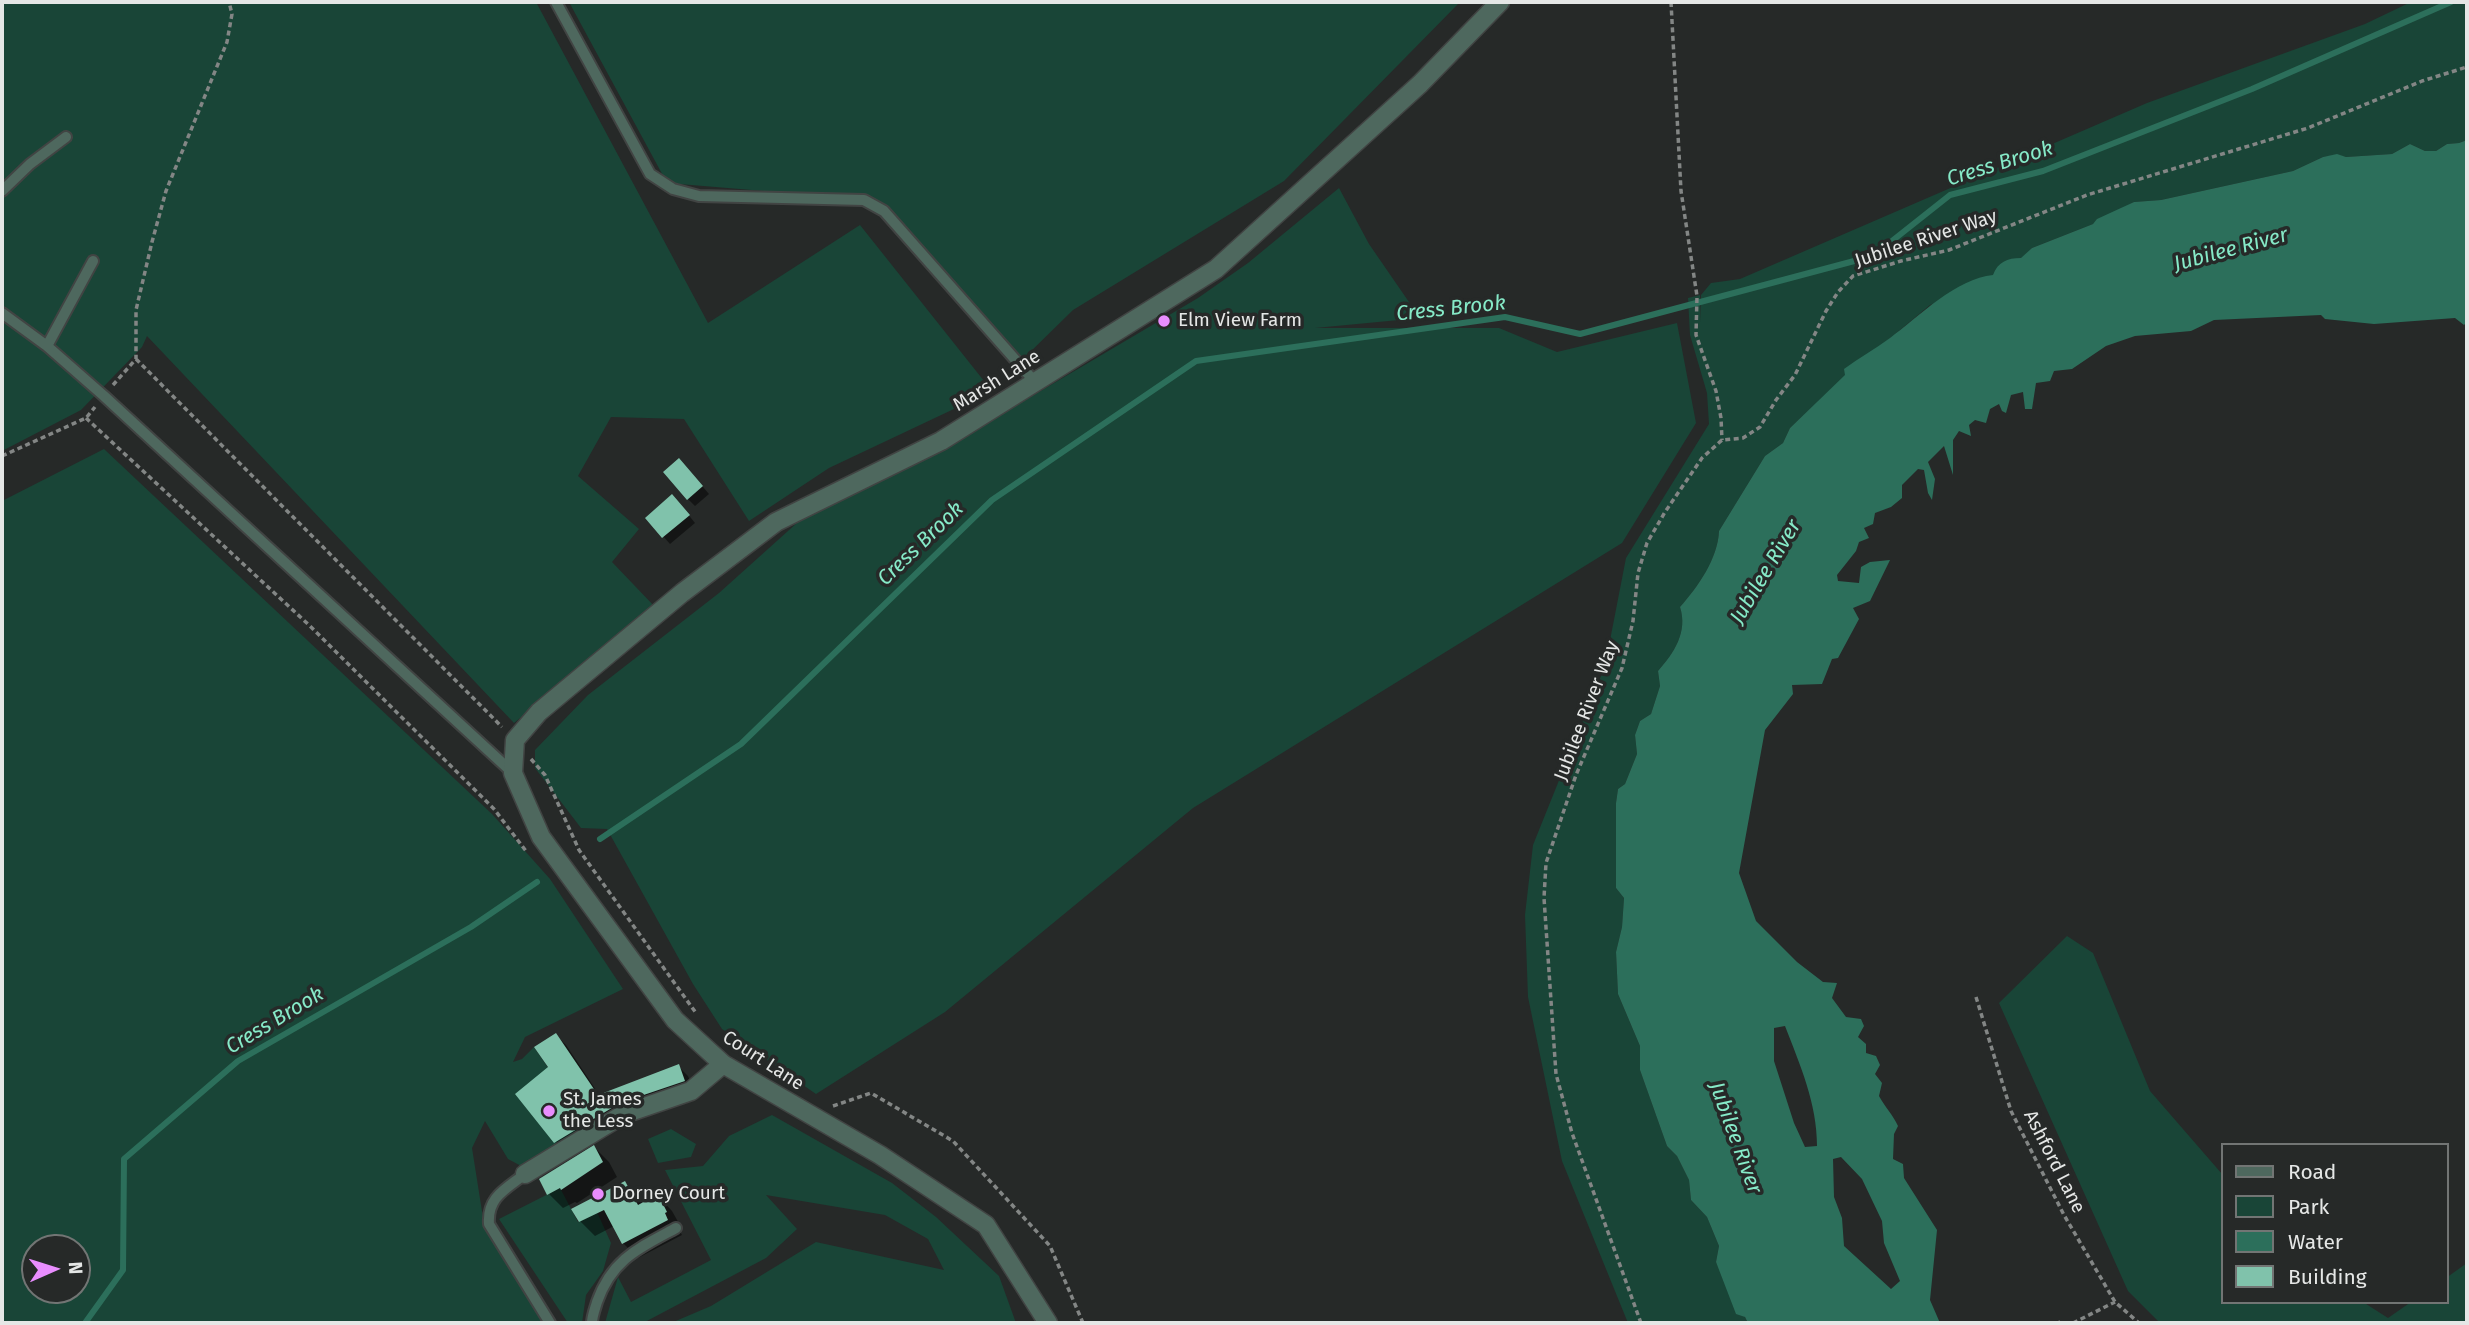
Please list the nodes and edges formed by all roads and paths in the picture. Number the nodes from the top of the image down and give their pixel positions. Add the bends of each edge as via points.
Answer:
1 (229, 2) edge
2 (556, 2) edge
3 (1500, 2) edge
4 (1671, 2) edge
5 (2467, 67) edge
6 (65, 137) dead end
7 (2, 191) edge
8 (93, 261) dead end
9 (2, 313) edge
10 (47, 346) junction
11 (136, 359) junction
12 (1035, 382) junction
13 (104, 396) junction
14 (86, 418) junction
15 (1722, 440) junction
16 (2, 456) edge
17 (515, 740) junction
18 (513, 773) junction
19 (532, 858) dead end
20 (1976, 997) dead end
21 (698, 1015) dead end
22 (717, 1034) dead end
23 (762, 1063) dead end
24 (723, 1064) junction
25 (829, 1107) dead end
26 (525, 1174) joint
27 (676, 1228) dead end
28 (2115, 1302) junction
29 (550, 1323) edge
30 (592, 1323) edge
31 (1048, 1323) edge
32 (1083, 1323) edge
33 (1640, 1323) edge
34 (2073, 1323) edge
35 (2139, 1323) edge

1 - 11 path via 232,15 227,42 166,191 152,242 136,310
2 - 12 lane via 650,174 673,189 699,196 864,200 884,211
3 - 12 street, Marsh Lane via 1420,84 1216,269
4 - 15 path via 1681,191 1697,296 1696,335 1716,391
5 - 15 path, Jubilee River Way via 2308,128 2087,195 1949,250 1853,276 1826,311 1795,375 1760,427 1742,438
6 - 7 lane
8 - 10 lane
9 - 10 lane
10 - 13 lane
11 - 13 path
11 - 17 path
12 - 17 street, Marsh Lane via 941,441 776,522 539,712
13 - 14 path
13 - 18 lane
14 - 16 path
14 - 19 path via 320,635 494,808
15 - 33 path, Jubilee River Way via 1702,457 1647,542 1622,668 1576,775 1546,863 1545,923 1556,1074 1572,1133
17 - 18 street
17 - 21 path via 545,775 579,850
18 - 24 street, Court Lane via 541,838 675,1020
20 - 28 path, Ashford Lane via 2011,1111
22 - 23 path
24 - 26 street via 691,1091 624,1114
24 - 31 street, Court Lane via 880,1155 985,1225
25 - 32 path via 871,1093 953,1141 1050,1246
26 - 29 lane via 494,1200 489,1224
27 - 30 lane via 628,1254 612,1270 601,1289
28 - 34 path
28 - 35 path, Ashford Lane

